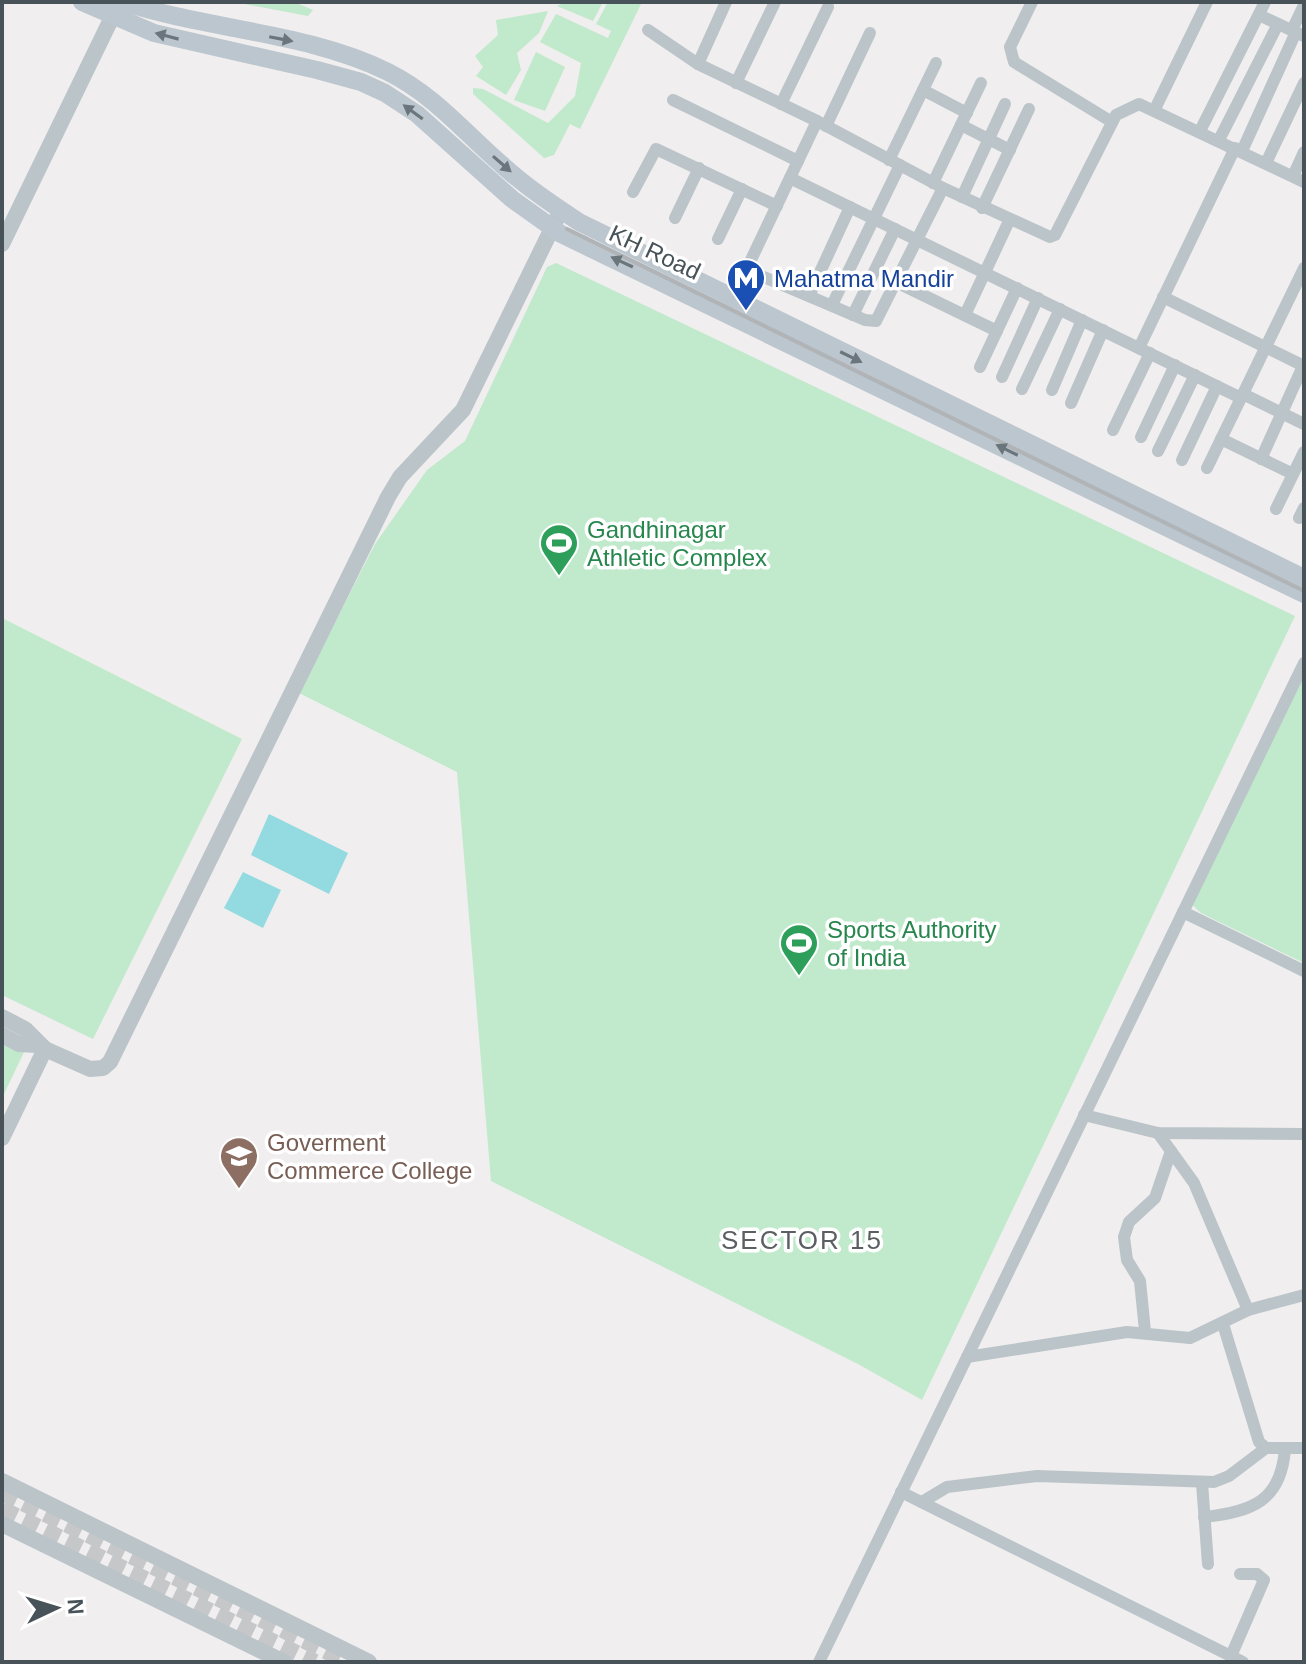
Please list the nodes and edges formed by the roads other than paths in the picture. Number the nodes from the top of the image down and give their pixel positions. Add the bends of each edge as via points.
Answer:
1 (82, 2) edge
2 (726, 2) edge
3 (775, 2) edge
4 (1032, 2) edge
5 (1207, 2) edge
6 (1265, 2) edge
7 (1304, 5) edge
8 (118, 7) edge
9 (828, 7) dead end
10 (1259, 15) junction
11 (1278, 24) junction
12 (648, 30) dead end
13 (870, 33) dead end
14 (1297, 33) edge
15 (936, 63) dead end
16 (698, 64) junction
17 (736, 83) junction
18 (981, 83) dead end
19 (1304, 83) edge
20 (923, 90) junction
21 (673, 100) dead end
22 (781, 104) junction
23 (1005, 104) dead end
24 (1029, 109) dead end
25 (1155, 109) junction
26 (964, 119) junction
27 (1112, 122) junction
28 (821, 124) junction
29 (1200, 131) junction
30 (989, 138) junction
31 (1219, 140) junction
32 (1010, 150) junction
33 (1238, 150) junction
34 (1304, 152) edge
35 (798, 161) junction
36 (894, 162) junction
37 (1266, 163) junction
38 (699, 168) junction
39 (790, 178) junction
40 (1298, 179) edge
41 (938, 186) junction
42 (742, 189) junction
43 (633, 192) dead end
44 (962, 197) junction
45 (777, 206) junction
46 (850, 207) junction
47 (982, 208) junction
48 (561, 210) junction
49 (675, 218) dead end
50 (873, 219) junction
51 (1009, 221) junction
52 (552, 228) junction
53 (895, 229) junction
54 (718, 239) dead end
55 (916, 239) junction
56 (2, 244) edge
57 (1304, 268) edge
58 (747, 270) junction
59 (983, 273) junction
60 (896, 282) junction
61 (1017, 288) junction
62 (809, 296) junction
63 (1163, 297) junction
64 (1038, 298) junction
65 (832, 305) junction
66 (729, 306) junction
67 (1060, 309) junction
68 (853, 315) junction
69 (965, 315) junction
70 (1082, 320) junction
71 (1103, 330) junction
72 (997, 331) junction
73 (1266, 347) junction
74 (1144, 351) junction
75 (1175, 365) junction
76 (1304, 366) edge
77 (980, 367) dead end
78 (1195, 375) junction
79 (1002, 377) dead end
80 (1217, 386) junction
81 (1022, 389) dead end
82 (1052, 390) dead end
83 (1242, 396) junction
84 (1071, 403) dead end
85 (1282, 413) junction
86 (1304, 424) edge
87 (1113, 430) dead end
88 (1141, 437) dead end
89 (1221, 439) junction
90 (1158, 451) dead end
91 (1304, 452) edge
92 (1261, 459) junction
93 (1182, 460) dead end
94 (1207, 468) dead end
95 (1293, 474) junction
96 (1276, 509) dead end
97 (1304, 578) edge
98 (1304, 594) edge
99 (1304, 663) edge
100 (1183, 912) junction
101 (1304, 971) edge
102 (2, 1017) edge
103 (2, 1035) edge
104 (41, 1047) junction
105 (1084, 1115) junction
106 (1158, 1133) junction
107 (1304, 1134) edge
108 (2, 1138) edge
109 (1171, 1151) junction
110 (1304, 1295) edge
111 (1248, 1310) junction
112 (1223, 1324) junction
113 (1145, 1331) junction
114 (967, 1357) junction
115 (1266, 1448) junction
116 (1304, 1448) edge
117 (1285, 1449) junction
118 (2, 1481) edge
119 (1202, 1483) junction
120 (901, 1492) junction
121 (922, 1502) junction
122 (1204, 1517) junction
123 (2, 1524) edge
124 (1208, 1564) dead end
125 (1240, 1574) dead end
126 (1237, 1659) edge
127 (284, 1662) edge
128 (369, 1662) edge
129 (819, 1662) edge

1 - 8 main road, KH Road
2 - 16 street
3 - 17 street
4 - 27 street via 1010,47 1014,62
5 - 25 street
6 - 10 street
7 - 14 street
8 -> 48 main road, KH Road via 346,54 387,72 419,89 500,164
52 -> 8 main road, KH Road via 385,93 361,82 199,45
8 - 56 street
9 - 22 street
10 - 11 street
10 - 29 street
11 - 14 street
11 - 31 street
12 - 16 street
13 - 28 street
14 - 33 street
15 - 20 street
16 - 17 street
17 - 22 street
18 - 26 street
19 - 37 street
20 - 26 street
20 - 36 street
21 - 35 street
22 - 28 street
23 - 30 street
24 - 32 street
25 - 27 street via 1126,107
25 - 29 street
26 - 30 street
26 - 41 street
27 - 51 street via 1055,235 1042,236
28 - 35 street
28 - 36 street
29 - 31 street
30 - 32 street
30 - 44 street
31 - 33 street
32 - 47 street
33 - 37 street
33 - 63 street
34 - 40 street
35 - 39 street
36 - 41 street
36 - 50 street
37 - 40 street
38 - 42 street
38 - 43 street via 656,149
38 - 49 street
39 - 45 street
39 - 46 street
41 - 44 street
41 - 55 street
42 - 45 street
42 - 54 street
44 - 47 street
45 - 58 street
46 - 50 street
46 - 62 street
47 - 51 street
48 - 52 street
48 - 66 main road, KH Road
50 - 53 street
50 - 65 street
51 - 59 street
66 -> 52 main road, KH Road
52 - 104 street via 463,410 388,497 110,1062 90,1069
53 - 55 street
53 - 68 street
55 - 59 street
55 - 60 street
57 - 73 street
58 - 62 street
58 - 66 street
59 - 61 street
59 - 69 street
60 - 68 street via 876,321
60 - 69 street
61 - 64 street
61 - 72 street
62 - 65 street
63 - 73 street
63 - 74 street
64 - 67 street
64 - 79 street
65 - 68 street
66 -> 97 main road, KH Road
98 -> 66 main road, KH Road
67 - 70 street
67 - 81 street
69 - 72 street
70 - 71 street
70 - 82 street
71 - 74 street
71 - 84 street
72 - 77 street
73 - 76 street
73 - 83 street
74 - 75 street
74 - 87 street
75 - 78 street
75 - 88 street
76 - 85 street
78 - 80 street
78 - 90 street
80 - 83 street
80 - 93 street
83 - 85 street
83 - 89 street
85 - 86 street
85 - 92 street
89 - 92 street
89 - 94 street
91 - 95 street
92 - 95 street
95 - 96 street
99 - 100 street
100 - 101 street
100 - 105 street
102 - 104 street via 25,1029
103 - 104 street
104 - 108 street
105 - 106 street
105 - 114 street
106 - 107 street
106 - 109 street
109 - 111 street via 1204,1201
109 - 113 street via 1155,1198 1129,1222 1124,1237 1127,1260 1140,1281
110 - 111 street
111 - 112 street
112 - 113 street via 1190,1338
112 - 115 street via 1259,1442
113 - 114 street
114 - 120 street
115 - 117 street
115 - 119 street via 1229,1476
116 - 117 street
117 - 122 street via 1280,1482 1272,1491 1241,1513
118 - 128 street
119 - 121 street via 1054,1474 947,1487
119 - 122 street
120 - 121 street
120 - 129 street
121 - 126 street
122 - 124 street
123 - 127 street
125 - 126 street via 1257,1574 1264,1580

